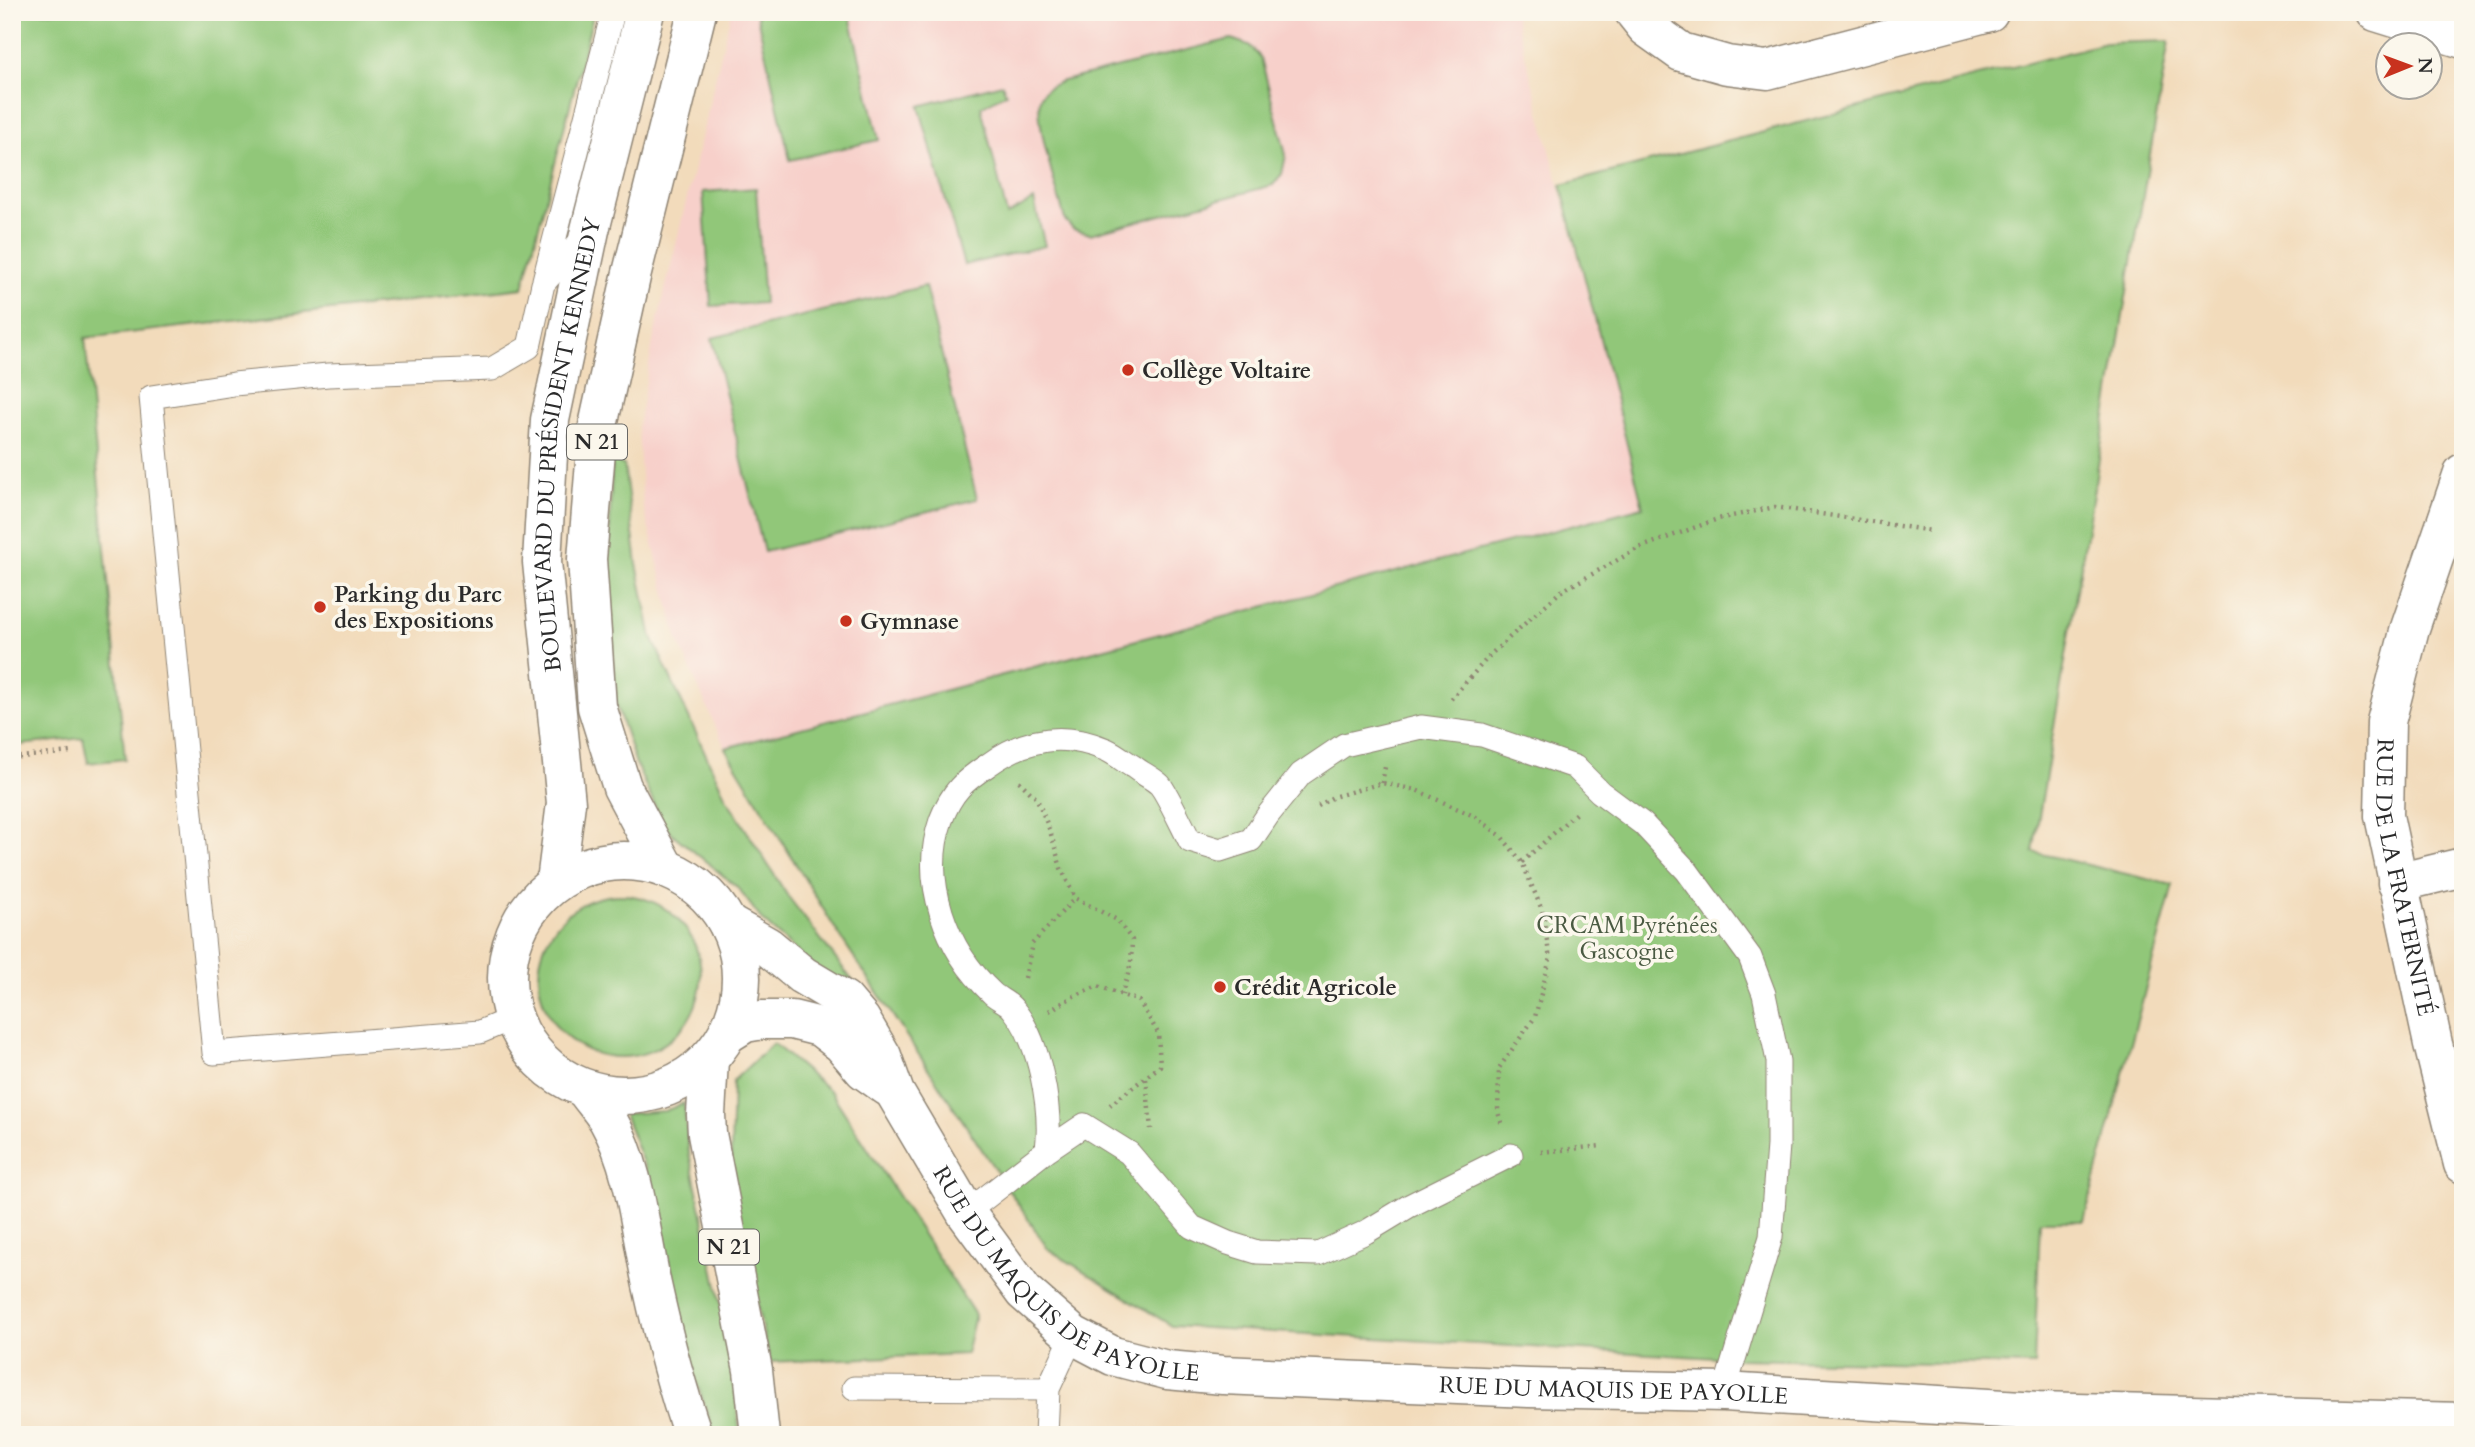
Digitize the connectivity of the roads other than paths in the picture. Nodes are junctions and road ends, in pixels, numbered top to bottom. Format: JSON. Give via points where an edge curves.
{"nodes":[{"id":1,"x":613,"y":12,"type":"edge"},
{"id":2,"x":645,"y":12,"type":"edge"},
{"id":3,"x":697,"y":12,"type":"edge"},
{"id":4,"x":1634,"y":12,"type":"edge"},
{"id":5,"x":1989,"y":12,"type":"edge"},
{"id":6,"x":2376,"y":12,"type":"edge"},
{"id":7,"x":2463,"y":39,"type":"edge"},
{"id":8,"x":590,"y":230,"type":"junction"},
{"id":9,"x":543,"y":284,"type":"junction"},
{"id":10,"x":2463,"y":473,"type":"edge"},
{"id":11,"x":2463,"y":867,"type":"edge"},
{"id":12,"x":665,"y":868,"type":"junction"},
{"id":13,"x":556,"y":882,"type":"junction"},
{"id":14,"x":2396,"y":883,"type":"junction"},
{"id":15,"x":728,"y":924,"type":"junction"},
{"id":16,"x":513,"y":1018,"type":"junction"},
{"id":17,"x":719,"y":1046,"type":"junction"},
{"id":18,"x":585,"y":1089,"type":"junction"},
{"id":19,"x":895,"y":1093,"type":"junction"},
{"id":20,"x":1048,"y":1150,"type":"junction"},
{"id":21,"x":1511,"y":1155,"type":"road end"},
{"id":22,"x":2463,"y":1164,"type":"edge"},
{"id":23,"x":966,"y":1213,"type":"junction"},
{"id":24,"x":1073,"y":1335,"type":"junction"},
{"id":25,"x":854,"y":1388,"type":"dead end"},
{"id":26,"x":1048,"y":1389,"type":"junction"},
{"id":27,"x":1724,"y":1392,"type":"junction"},
{"id":28,"x":2463,"y":1422,"type":"edge"},
{"id":29,"x":693,"y":1435,"type":"edge"},
{"id":30,"x":760,"y":1435,"type":"edge"},
{"id":31,"x":1046,"y":1435,"type":"edge"}],
"edges":[{"from":1,"to":9,"type":"lane"},
{"from":2,"to":8,"type":"street","name":"BOULEVARD DU PRÉSIDENT KENNEDY","number":"N 21"},
{"from":3,"to":12,"type":"street","name":"BOULEVARD DU PRÉSIDENT KENNEDY","number":"N 21","via":[[598,426],[587,559],[597,707],[622,787]]},
{"from":4,"to":5,"type":"street","via":[[1646,27],[1681,52],[1768,70]]},
{"from":6,"to":7,"type":"street"},
{"from":8,"to":9,"type":"lane"},
{"from":8,"to":13,"type":"street","name":"BOULEVARD DU PRÉSIDENT KENNEDY","number":"N 21","via":[[550,419],[542,562],[566,803]]},
{"from":9,"to":16,"type":"lane","via":[[530,347],[492,369],[328,375],[151,397],[214,1053],[480,1032]]},
{"from":10,"to":14,"type":"street","name":"RUE DE LA FRATERNITÉ","via":[[2410,628],[2386,722],[2384,816]]},
{"from":11,"to":14,"type":"street"},
{"from":12,"to":13,"type":"street","via":[[628,860],[590,865]]},
{"from":12,"to":15,"type":"street","via":[[698,887]]},
{"from":13,"to":16,"type":"street","via":[[529,908],[512,943],[506,980]]},
{"from":14,"to":22,"type":"street","name":"RUE DE LA FRATERNITÉ"},
{"from":15,"to":17,"type":"street","via":[[738,953],[741,987]]},
{"from":15,"to":19,"type":"street","name":"RUE DU MAQUIS DE PAYOLLE","via":[[844,1000],[862,1020],[882,1056]]},
{"from":16,"to":18,"type":"street","via":[[532,1051],[560,1077]]},
{"from":17,"to":18,"type":"street","via":[[688,1076],[664,1089],[629,1096]]},
{"from":17,"to":19,"type":"street","name":"RUE DU MAQUIS DE PAYOLLE","via":[[745,1023],[792,1020],[820,1027]]},
{"from":17,"to":30,"type":"street","number":"N 21","via":[[706,1115],[707,1134],[753,1370]]},
{"from":18,"to":29,"type":"street","via":[[608,1120],[625,1162],[652,1285]]},
{"from":19,"to":23,"type":"street","name":"RUE DU MAQUIS DE PAYOLLE"},
{"from":20,"to":21,"type":"lane","via":[[1084,1125],[1129,1153],[1192,1227],[1257,1252],[1318,1254]]},
{"from":20,"to":23,"type":"lane"},
{"from":20,"to":27,"type":"lane","via":[[1047,1103],[1029,1036],[1013,1008],[992,993],[964,960],[939,910],[933,867],[941,820],[960,784],[1011,749],[1040,740],[1070,740],[1108,750],[1160,785],[1190,841],[1220,850],[1251,840],[1301,774],[1344,746],[1421,727],[1482,735],[1575,767],[1643,824],[1687,871],[1750,957],[1764,994],[1778,1061],[1771,1237]]},
{"from":23,"to":24,"type":"street","name":"RUE DU MAQUIS DE PAYOLLE","via":[[1024,1292]]},
{"from":24,"to":26,"type":"lane"},
{"from":24,"to":27,"type":"street","name":"RUE DU MAQUIS DE PAYOLLE","via":[[1113,1356],[1167,1370],[1223,1375]]},
{"from":25,"to":26,"type":"lane"},
{"from":26,"to":31,"type":"lane"},
{"from":27,"to":28,"type":"street","name":"RUE DU MAQUIS DE PAYOLLE","via":[[2038,1411]]}]}
